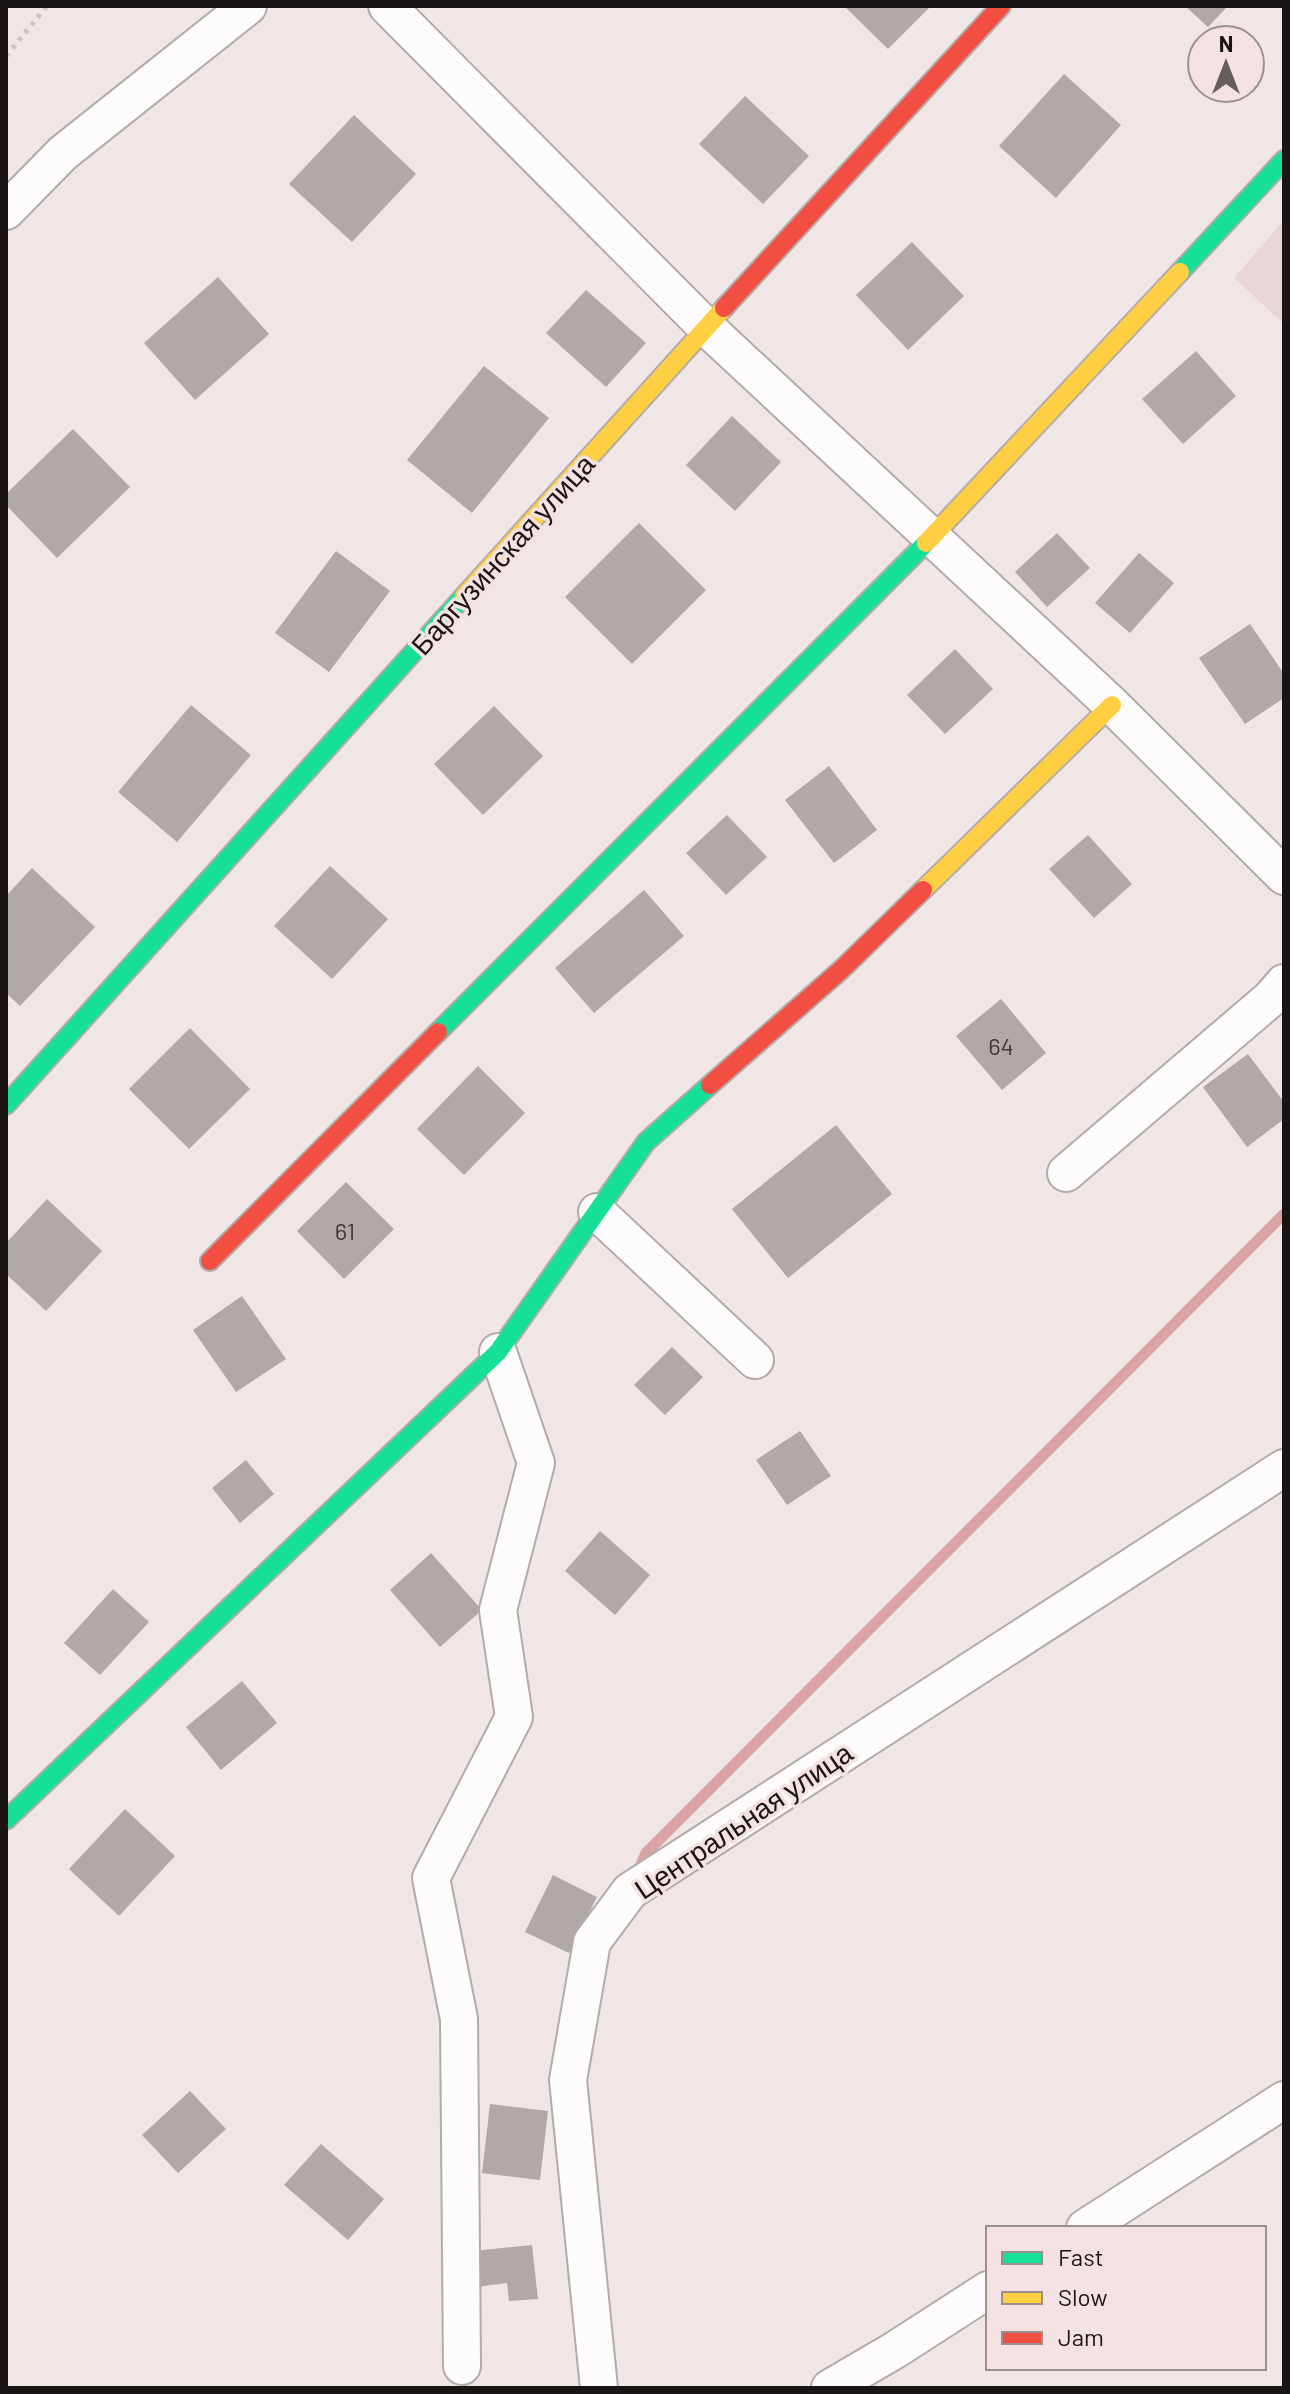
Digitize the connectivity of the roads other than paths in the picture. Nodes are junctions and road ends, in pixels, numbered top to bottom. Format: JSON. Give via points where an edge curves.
{"nodes":[{"id":1,"x":248,"y":6,"type":"edge"},
{"id":2,"x":387,"y":6,"type":"edge"},
{"id":3,"x":1001,"y":6,"type":"edge"},
{"id":4,"x":1284,"y":160,"type":"edge"},
{"id":5,"x":6,"y":211,"type":"edge"},
{"id":6,"x":706,"y":327,"type":"junction"},
{"id":7,"x":932,"y":537,"type":"junction"},
{"id":8,"x":1112,"y":705,"type":"junction"},
{"id":9,"x":1284,"y":876,"type":"edge"},
{"id":10,"x":1279,"y":1000,"type":"edge"},
{"id":11,"x":6,"y":1105,"type":"edge"},
{"id":12,"x":1066,"y":1173,"type":"dead end"},
{"id":13,"x":597,"y":1212,"type":"junction"},
{"id":14,"x":210,"y":1261,"type":"dead end"},
{"id":15,"x":498,"y":1352,"type":"junction"},
{"id":16,"x":755,"y":1360,"type":"dead end"},
{"id":17,"x":1284,"y":1468,"type":"edge"},
{"id":18,"x":6,"y":1820,"type":"edge"},
{"id":19,"x":1284,"y":2100,"type":"edge"},
{"id":20,"x":1088,"y":2226,"type":"edge"},
{"id":21,"x":986,"y":2291,"type":"edge"},
{"id":22,"x":462,"y":2366,"type":"dead end"},
{"id":23,"x":599,"y":2388,"type":"edge"},
{"id":24,"x":830,"y":2388,"type":"edge"}],
"edges":[{"from":1,"to":5,"type":"street","via":[[63,153]]},
{"from":2,"to":6,"type":"street"},
{"from":3,"to":6,"type":"street","name":"Баргузинская улица"},
{"from":4,"to":7,"type":"street"},
{"from":6,"to":7,"type":"street"},
{"from":6,"to":11,"type":"street","name":"Баргузинская улица"},
{"from":7,"to":8,"type":"street"},
{"from":7,"to":14,"type":"street"},
{"from":8,"to":9,"type":"street"},
{"from":8,"to":13,"type":"street","via":[[842,969],[646,1142]]},
{"from":10,"to":12,"type":"street"},
{"from":13,"to":15,"type":"street"},
{"from":13,"to":16,"type":"street"},
{"from":15,"to":18,"type":"street"},
{"from":15,"to":22,"type":"street","via":[[536,1463],[498,1610],[514,1717],[431,1878],[459,2019]]},
{"from":17,"to":23,"type":"street","name":"Центральная улица","via":[[630,1891],[592,1942],[568,2080]]},
{"from":19,"to":20,"type":"street"},
{"from":21,"to":24,"type":"street"}]}
